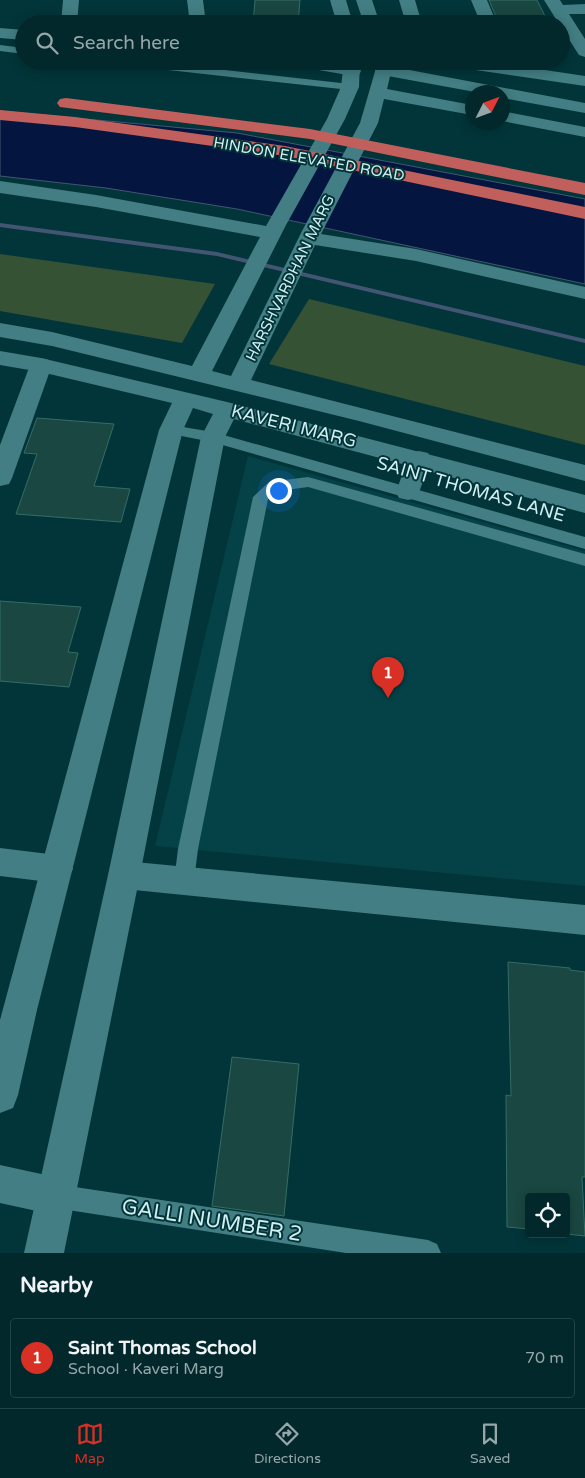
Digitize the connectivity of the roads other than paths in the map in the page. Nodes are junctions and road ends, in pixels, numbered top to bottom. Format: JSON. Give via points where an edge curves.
{"nodes":[{"id":1,"x":70,"y":0,"type":"edge"},
{"id":2,"x":195,"y":0,"type":"edge"},
{"id":3,"x":338,"y":0,"type":"edge"},
{"id":4,"x":364,"y":0,"type":"edge"},
{"id":5,"x":407,"y":0,"type":"edge"},
{"id":6,"x":479,"y":0,"type":"edge"},
{"id":7,"x":556,"y":5,"type":"edge"},
{"id":8,"x":585,"y":9,"type":"edge"},
{"id":9,"x":69,"y":15,"type":"edge"},
{"id":10,"x":197,"y":15,"type":"edge"},
{"id":11,"x":342,"y":15,"type":"edge"},
{"id":12,"x":369,"y":15,"type":"edge"},
{"id":13,"x":411,"y":15,"type":"edge"},
{"id":14,"x":486,"y":15,"type":"edge"},
{"id":15,"x":570,"y":28,"type":"edge"},
{"id":16,"x":0,"y":33,"type":"edge"},
{"id":17,"x":15,"y":34,"type":"edge"},
{"id":18,"x":0,"y":48,"type":"edge"},
{"id":19,"x":15,"y":50,"type":"edge"},
{"id":20,"x":585,"y":52,"type":"edge"},
{"id":21,"x":292,"y":70,"type":"edge"},
{"id":22,"x":338,"y":70,"type":"edge"},
{"id":23,"x":382,"y":70,"type":"edge"},
{"id":24,"x":402,"y":70,"type":"edge"},
{"id":25,"x":529,"y":70,"type":"edge"},
{"id":26,"x":352,"y":73,"type":"edge"},
{"id":27,"x":585,"y":81,"type":"edge"},
{"id":28,"x":376,"y":92,"type":"junction"},
{"id":29,"x":46,"y":101,"type":"dead end"},
{"id":30,"x":585,"y":108,"type":"edge"},
{"id":31,"x":465,"y":109,"type":"edge"},
{"id":32,"x":0,"y":115,"type":"edge"},
{"id":33,"x":510,"y":118,"type":"edge"},
{"id":34,"x":585,"y":132,"type":"edge"},
{"id":35,"x":0,"y":187,"type":"edge"},
{"id":36,"x":585,"y":189,"type":"edge"},
{"id":37,"x":585,"y":213,"type":"edge"},
{"id":38,"x":271,"y":235,"type":"junction"},
{"id":39,"x":308,"y":241,"type":"junction"},
{"id":40,"x":585,"y":293,"type":"edge"},
{"id":41,"x":0,"y":330,"type":"edge"},
{"id":42,"x":0,"y":358,"type":"edge"},
{"id":43,"x":41,"y":364,"type":"junction"},
{"id":44,"x":238,"y":384,"type":"junction"},
{"id":45,"x":193,"y":387,"type":"junction"},
{"id":46,"x":226,"y":409,"type":"junction"},
{"id":47,"x":172,"y":430,"type":"junction"},
{"id":48,"x":213,"y":437,"type":"junction"},
{"id":49,"x":282,"y":456,"type":"junction"},
{"id":50,"x":419,"y":459,"type":"junction"},
{"id":51,"x":585,"y":474,"type":"edge"},
{"id":52,"x":0,"y":478,"type":"edge"},
{"id":53,"x":275,"y":486,"type":"junction"},
{"id":54,"x":413,"y":500,"type":"junction"},
{"id":55,"x":585,"y":504,"type":"edge"},
{"id":56,"x":585,"y":543,"type":"edge"},
{"id":57,"x":585,"y":560,"type":"edge"},
{"id":58,"x":0,"y":862,"type":"edge"},
{"id":59,"x":57,"y":868,"type":"junction"},
{"id":60,"x":124,"y":875,"type":"junction"},
{"id":61,"x":184,"y":880,"type":"junction"},
{"id":62,"x":585,"y":920,"type":"edge"},
{"id":63,"x":0,"y":1095,"type":"edge"},
{"id":64,"x":0,"y":1184,"type":"edge"},
{"id":65,"x":55,"y":1196,"type":"junction"},
{"id":66,"x":44,"y":1253,"type":"edge"},
{"id":67,"x":428,"y":1253,"type":"edge"}],
"edges":[{"from":1,"to":9,"type":"street"},
{"from":2,"to":10,"type":"street"},
{"from":3,"to":11,"type":"street"},
{"from":4,"to":12,"type":"street"},
{"from":5,"to":13,"type":"street"},
{"from":6,"to":14,"type":"street"},
{"from":7,"to":8,"type":"street"},
{"from":15,"to":20,"type":"street"},
{"from":16,"to":17,"type":"street"},
{"from":18,"to":19,"type":"lane"},
{"from":21,"to":26,"type":"lane"},
{"from":22,"to":26,"type":"street"},
{"from":23,"to":28,"type":"street","name":"HARSHVARDHAN MARG"},
{"from":24,"to":30,"type":"street"},
{"from":25,"to":27,"type":"street"},
{"from":26,"to":38,"type":"street","name":"HARSHVARDHAN MARG","via":[[336,119]]},
{"from":28,"to":31,"type":"street"},
{"from":28,"to":39,"type":"street","name":"HARSHVARDHAN MARG","via":[[369,123]]},
{"from":29,"to":36,"type":"highway","name":"HINDON ELEVATED ROAD","via":[[310,134]]},
{"from":32,"to":37,"type":"highway","name":"HINDON ELEVATED ROAD","via":[[285,151]]},
{"from":33,"to":34,"type":"street"},
{"from":35,"to":38,"type":"street","via":[[96,201]]},
{"from":38,"to":45,"type":"street","name":"HARSHVARDHAN MARG"},
{"from":39,"to":40,"type":"street","via":[[416,255]]},
{"from":39,"to":44,"type":"street","name":"HARSHVARDHAN MARG"},
{"from":41,"to":45,"type":"street","name":"KAVERI MARG","via":[[52,339]]},
{"from":42,"to":43,"type":"street","name":"KAVERI MARG"},
{"from":43,"to":45,"type":"street","name":"KAVERI MARG"},
{"from":43,"to":52,"type":"street"},
{"from":44,"to":45,"type":"street","name":"KAVERI MARG"},
{"from":44,"to":51,"type":"street","name":"KAVERI MARG"},
{"from":45,"to":46,"type":"street","name":"KAVERI MARG"},
{"from":45,"to":47,"type":"street","name":"HARSHVARDHAN MARG"},
{"from":46,"to":48,"type":"street"},
{"from":46,"to":50,"type":"street","name":"KAVERI MARG"},
{"from":47,"to":48,"type":"lane","name":"SAINT THOMAS LANE"},
{"from":47,"to":59,"type":"street","name":"HARSHVARDHAN MARG"},
{"from":48,"to":49,"type":"lane","name":"SAINT THOMAS LANE"},
{"from":48,"to":60,"type":"street"},
{"from":49,"to":53,"type":"lane"},
{"from":49,"to":54,"type":"lane","name":"SAINT THOMAS LANE"},
{"from":50,"to":54,"type":"street"},
{"from":50,"to":55,"type":"street","name":"KAVERI MARG"},
{"from":53,"to":54,"type":"lane","via":[[308,482]]},
{"from":53,"to":61,"type":"lane","via":[[261,497],[255,521]]},
{"from":54,"to":56,"type":"lane","name":"SAINT THOMAS LANE"},
{"from":54,"to":57,"type":"lane"},
{"from":58,"to":59,"type":"street"},
{"from":59,"to":63,"type":"street","name":"HARSHVARDHAN MARG"},
{"from":60,"to":61,"type":"street"},
{"from":60,"to":65,"type":"street"},
{"from":61,"to":62,"type":"street"},
{"from":64,"to":65,"type":"street"},
{"from":65,"to":66,"type":"street"},
{"from":65,"to":67,"type":"lane","name":"GALLI NUMBER 2"}]}
